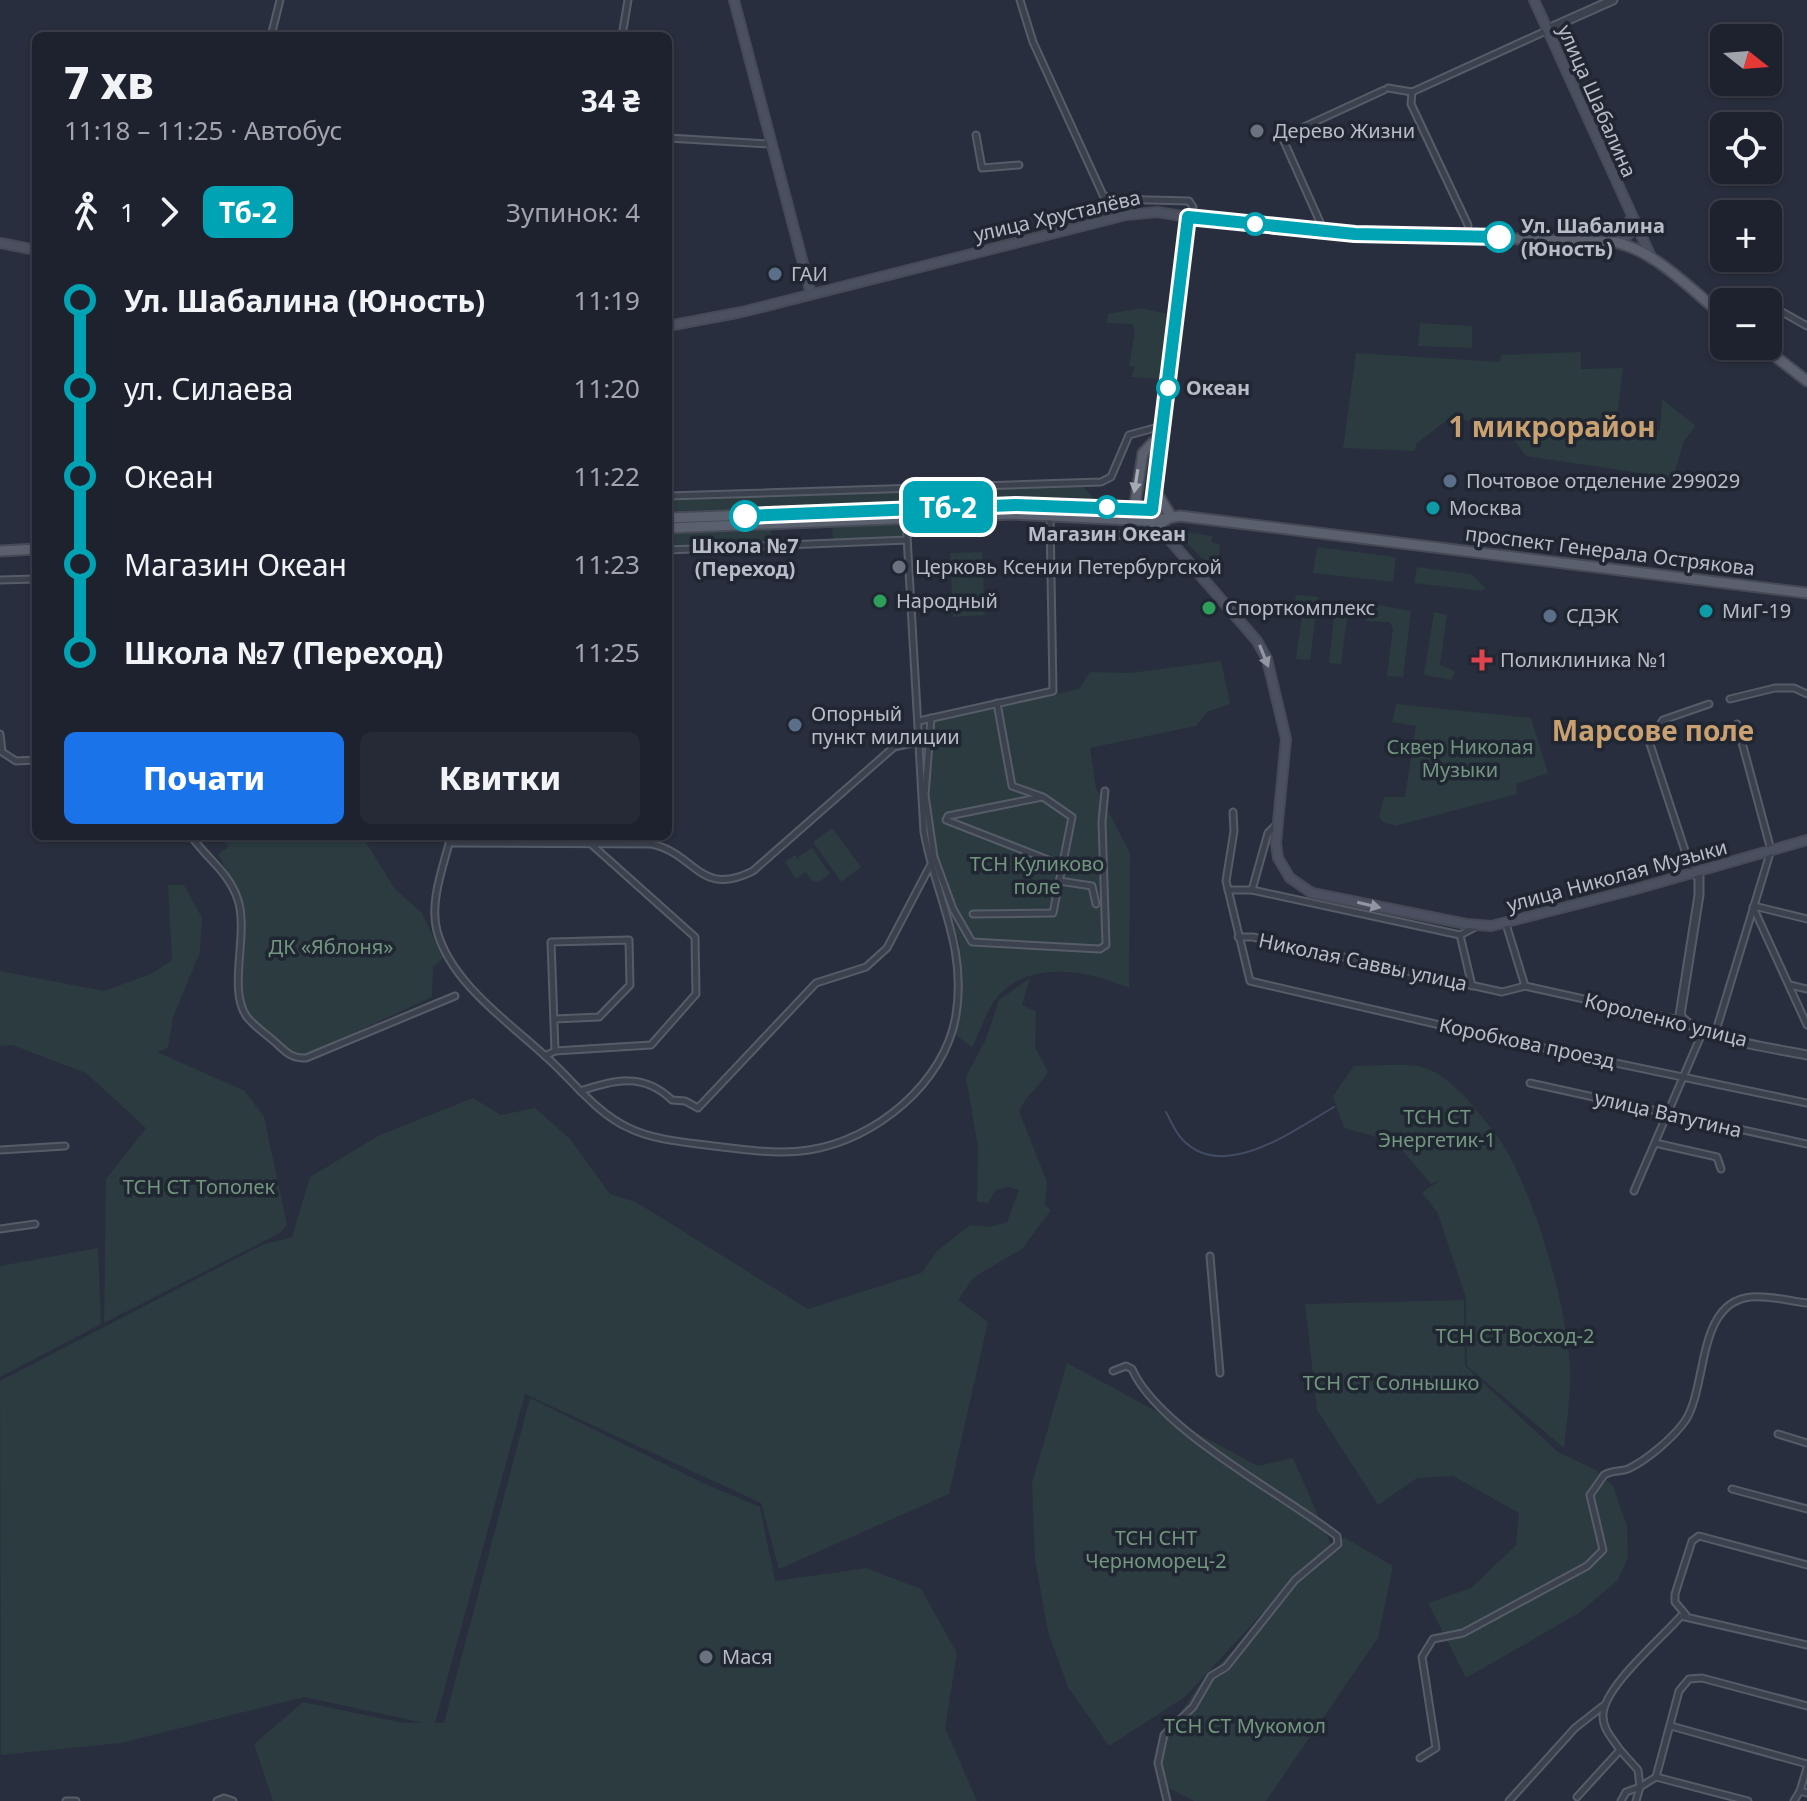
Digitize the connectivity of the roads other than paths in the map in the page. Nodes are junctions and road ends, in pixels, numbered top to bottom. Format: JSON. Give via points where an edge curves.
{"nodes":[{"id":1,"x":280,"y":0,"type":"edge"},
{"id":2,"x":628,"y":0,"type":"edge"},
{"id":3,"x":734,"y":0,"type":"edge"},
{"id":4,"x":1020,"y":0,"type":"edge"},
{"id":5,"x":1534,"y":0,"type":"edge"},
{"id":6,"x":1613,"y":0,"type":"edge"},
{"id":7,"x":1548,"y":29,"type":"junction"},
{"id":8,"x":272,"y":32,"type":"edge"},
{"id":9,"x":623,"y":32,"type":"edge"},
{"id":10,"x":1412,"y":92,"type":"junction"},
{"id":11,"x":976,"y":135,"type":"dead end"},
{"id":12,"x":672,"y":138,"type":"edge"},
{"id":13,"x":770,"y":144,"type":"junction"},
{"id":14,"x":1019,"y":165,"type":"dead end"},
{"id":15,"x":1630,"y":216,"type":"junction"},
{"id":16,"x":1188,"y":217,"type":"junction"},
{"id":17,"x":1468,"y":225,"type":"dead end"},
{"id":18,"x":1636,"y":229,"type":"junction"},
{"id":19,"x":1325,"y":232,"type":"junction"},
{"id":20,"x":1614,"y":242,"type":"junction"},
{"id":21,"x":0,"y":243,"type":"edge"},
{"id":22,"x":1634,"y":247,"type":"junction"},
{"id":23,"x":32,"y":249,"type":"edge"},
{"id":24,"x":1652,"y":260,"type":"junction"},
{"id":25,"x":811,"y":294,"type":"junction"},
{"id":26,"x":1710,"y":305,"type":"edge"},
{"id":27,"x":1782,"y":312,"type":"edge"},
{"id":28,"x":672,"y":325,"type":"edge"},
{"id":29,"x":1807,"y":326,"type":"edge"},
{"id":30,"x":1780,"y":360,"type":"edge"},
{"id":31,"x":1807,"y":381,"type":"edge"},
{"id":32,"x":1162,"y":429,"type":"junction"},
{"id":33,"x":1143,"y":453,"type":"junction"},
{"id":34,"x":1158,"y":456,"type":"junction"},
{"id":35,"x":1155,"y":485,"type":"junction"},
{"id":36,"x":672,"y":496,"type":"edge"},
{"id":37,"x":1134,"y":510,"type":"junction"},
{"id":38,"x":1050,"y":516,"type":"junction"},
{"id":39,"x":1171,"y":516,"type":"junction"},
{"id":40,"x":672,"y":518,"type":"edge"},
{"id":41,"x":906,"y":518,"type":"junction"},
{"id":42,"x":1154,"y":522,"type":"junction"},
{"id":43,"x":672,"y":528,"type":"edge"},
{"id":44,"x":1051,"y":533,"type":"junction"},
{"id":45,"x":907,"y":540,"type":"junction"},
{"id":46,"x":1176,"y":545,"type":"junction"},
{"id":47,"x":32,"y":549,"type":"edge"},
{"id":48,"x":672,"y":550,"type":"edge"},
{"id":49,"x":0,"y":551,"type":"edge"},
{"id":50,"x":32,"y":579,"type":"edge"},
{"id":51,"x":0,"y":580,"type":"edge"},
{"id":52,"x":1807,"y":593,"type":"edge"},
{"id":53,"x":1807,"y":694,"type":"edge"},
{"id":54,"x":1730,"y":699,"type":"dead end"},
{"id":55,"x":997,"y":703,"type":"junction"},
{"id":56,"x":1709,"y":704,"type":"dead end"},
{"id":57,"x":931,"y":718,"type":"junction"},
{"id":58,"x":919,"y":721,"type":"junction"},
{"id":59,"x":1737,"y":724,"type":"dead end"},
{"id":60,"x":0,"y":734,"type":"edge"},
{"id":61,"x":918,"y":742,"type":"junction"},
{"id":62,"x":32,"y":760,"type":"edge"},
{"id":63,"x":1105,"y":791,"type":"dead end"},
{"id":64,"x":1043,"y":797,"type":"junction"},
{"id":65,"x":1233,"y":812,"type":"dead end"},
{"id":66,"x":1278,"y":823,"type":"junction"},
{"id":67,"x":194,"y":840,"type":"edge"},
{"id":68,"x":450,"y":840,"type":"edge"},
{"id":69,"x":1807,"y":840,"type":"edge"},
{"id":70,"x":590,"y":844,"type":"junction"},
{"id":71,"x":1771,"y":850,"type":"junction"},
{"id":72,"x":930,"y":865,"type":"junction"},
{"id":73,"x":1061,"y":865,"type":"junction"},
{"id":74,"x":1692,"y":872,"type":"junction"},
{"id":75,"x":1059,"y":881,"type":"junction"},
{"id":76,"x":1228,"y":890,"type":"junction"},
{"id":77,"x":1252,"y":890,"type":"junction"},
{"id":78,"x":1096,"y":904,"type":"dead end"},
{"id":79,"x":1753,"y":906,"type":"junction"},
{"id":80,"x":973,"y":914,"type":"dead end"},
{"id":81,"x":1807,"y":919,"type":"edge"},
{"id":82,"x":1506,"y":924,"type":"junction"},
{"id":83,"x":1479,"y":925,"type":"junction"},
{"id":84,"x":1460,"y":935,"type":"junction"},
{"id":85,"x":1238,"y":937,"type":"junction"},
{"id":86,"x":1789,"y":985,"type":"junction"},
{"id":87,"x":1472,"y":986,"type":"junction"},
{"id":88,"x":1525,"y":986,"type":"junction"},
{"id":89,"x":1488,"y":989,"type":"joint"},
{"id":90,"x":1807,"y":989,"type":"edge"},
{"id":91,"x":455,"y":996,"type":"dead end"},
{"id":92,"x":554,"y":1019,"type":"junction"},
{"id":93,"x":1683,"y":1021,"type":"junction"},
{"id":94,"x":1807,"y":1025,"type":"edge"},
{"id":95,"x":1703,"y":1031,"type":"junction"},
{"id":96,"x":1715,"y":1034,"type":"junction"},
{"id":97,"x":555,"y":1051,"type":"junction"},
{"id":98,"x":1807,"y":1055,"type":"edge"},
{"id":99,"x":545,"y":1056,"type":"junction"},
{"id":100,"x":1682,"y":1076,"type":"junction"},
{"id":101,"x":1530,"y":1083,"type":"dead end"},
{"id":102,"x":579,"y":1091,"type":"junction"},
{"id":103,"x":1807,"y":1103,"type":"edge"},
{"id":104,"x":1667,"y":1112,"type":"junction"},
{"id":105,"x":1655,"y":1143,"type":"junction"},
{"id":106,"x":1807,"y":1144,"type":"edge"},
{"id":107,"x":65,"y":1146,"type":"dead end"},
{"id":108,"x":0,"y":1150,"type":"edge"},
{"id":109,"x":1721,"y":1169,"type":"dead end"},
{"id":110,"x":1634,"y":1191,"type":"dead end"},
{"id":111,"x":35,"y":1224,"type":"dead end"},
{"id":112,"x":0,"y":1229,"type":"edge"},
{"id":113,"x":1210,"y":1256,"type":"dead end"},
{"id":114,"x":1807,"y":1303,"type":"edge"},
{"id":115,"x":1113,"y":1371,"type":"dead end"},
{"id":116,"x":1220,"y":1373,"type":"dead end"},
{"id":117,"x":1778,"y":1434,"type":"dead end"},
{"id":118,"x":1807,"y":1443,"type":"edge"},
{"id":119,"x":1732,"y":1489,"type":"dead end"},
{"id":120,"x":1807,"y":1509,"type":"edge"},
{"id":121,"x":1807,"y":1565,"type":"edge"},
{"id":122,"x":1686,"y":1615,"type":"junction"},
{"id":123,"x":1807,"y":1645,"type":"edge"},
{"id":124,"x":1604,"y":1706,"type":"junction"},
{"id":125,"x":1807,"y":1706,"type":"edge"},
{"id":126,"x":1671,"y":1726,"type":"junction"},
{"id":127,"x":1620,"y":1750,"type":"junction"},
{"id":128,"x":1420,"y":1758,"type":"dead end"},
{"id":129,"x":1807,"y":1766,"type":"edge"},
{"id":130,"x":1656,"y":1777,"type":"junction"},
{"id":131,"x":1640,"y":1787,"type":"junction"},
{"id":132,"x":1804,"y":1792,"type":"edge"},
{"id":133,"x":1577,"y":1797,"type":"dead end"},
{"id":134,"x":66,"y":1801,"type":"edge"},
{"id":135,"x":76,"y":1801,"type":"edge"},
{"id":136,"x":217,"y":1801,"type":"edge"},
{"id":137,"x":233,"y":1801,"type":"edge"},
{"id":138,"x":1167,"y":1801,"type":"edge"},
{"id":139,"x":1509,"y":1801,"type":"edge"},
{"id":140,"x":1621,"y":1801,"type":"edge"},
{"id":141,"x":1636,"y":1801,"type":"edge"},
{"id":142,"x":1748,"y":1801,"type":"edge"},
{"id":143,"x":1794,"y":1801,"type":"edge"}],
"edges":[{"from":1,"to":8,"type":"street"},
{"from":2,"to":9,"type":"street"},
{"from":3,"to":13,"type":"main road"},
{"from":4,"to":16,"type":"street","via":[[1033,42],[1103,195],[1189,201],[1193,207]]},
{"from":5,"to":7,"type":"main road","name":"улица Шабалина"},
{"from":6,"to":7,"type":"street"},
{"from":7,"to":10,"type":"street"},
{"from":7,"to":15,"type":"main road","name":"улица Шабалина"},
{"from":10,"to":17,"type":"street","via":[[1411,104]]},
{"from":10,"to":19,"type":"street","via":[[1386,89],[1282,137]]},
{"from":11,"to":14,"type":"street","via":[[982,168]]},
{"from":12,"to":13,"type":"street"},
{"from":13,"to":25,"type":"main road"},
{"from":15,"to":18,"type":"main road","name":"улица Шабалина"},
{"from":15,"to":20,"type":"main road","via":[[1629,234]]},
{"from":16,"to":19,"type":"main road","name":"улица Хрусталёва"},
{"from":16,"to":25,"type":"main road","name":"улица Хрусталёва","via":[[1126,215]]},
{"from":16,"to":32,"type":"main road"},
{"from":18,"to":22,"type":"main road"},
{"from":18,"to":24,"type":"main road","name":"улица Шабалина"},
{"from":19,"to":20,"type":"main road","name":"улица Хрусталёва"},
{"from":20,"to":22,"type":"main road","name":"улица Хрусталёва"},
{"from":21,"to":23,"type":"main road"},
{"from":22,"to":24,"type":"main road","name":"улица Хрусталёва"},
{"from":24,"to":26,"type":"main road","name":"улица Хрусталёва"},
{"from":25,"to":28,"type":"main road","name":"улица Хрусталёва"},
{"from":27,"to":29,"type":"street"},
{"from":30,"to":31,"type":"main road"},
{"from":32,"to":33,"type":"main road"},
{"from":32,"to":34,"type":"main road"},
{"from":32,"to":36,"type":"street","via":[[1129,435],[1106,481]]},
{"from":33,"to":34,"type":"main road"},
{"from":33,"to":37,"type":"main road","one_way":true},
{"from":34,"to":35,"type":"main road"},
{"from":35,"to":39,"type":"main road"},
{"from":35,"to":42,"type":"main road"},
{"from":37,"to":40,"type":"main road","name":"проспект Генерала Острякова","via":[[1016,505]]},
{"from":37,"to":42,"type":"main road","name":"проспект Генерала Острякова"},
{"from":38,"to":41,"type":"main road","name":"проспект Генерала Острякова"},
{"from":38,"to":42,"type":"main road","name":"проспект Генерала Острякова"},
{"from":38,"to":44,"type":"street"},
{"from":39,"to":42,"type":"main road","name":"проспект Генерала Острякова"},
{"from":39,"to":42,"type":"main road"},
{"from":39,"to":46,"type":"main road","via":[[1168,533]]},
{"from":39,"to":52,"type":"main road","name":"проспект Генерала Острякова"},
{"from":41,"to":43,"type":"main road","name":"проспект Генерала Острякова"},
{"from":41,"to":45,"type":"street"},
{"from":42,"to":44,"type":"street","via":[[1146,536]]},
{"from":42,"to":46,"type":"main road"},
{"from":44,"to":55,"type":"street","via":[[1053,691]]},
{"from":45,"to":48,"type":"street"},
{"from":45,"to":58,"type":"street"},
{"from":46,"to":66,"type":"main road","one_way":true,"via":[[1267,659],[1287,748]]},
{"from":47,"to":49,"type":"main road"},
{"from":50,"to":51,"type":"street"},
{"from":53,"to":54,"type":"street","via":[[1775,688]]},
{"from":55,"to":57,"type":"street"},
{"from":55,"to":64,"type":"street","via":[[1010,782]]},
{"from":56,"to":74,"type":"street","via":[[1663,720],[1649,741]]},
{"from":57,"to":58,"type":"street"},
{"from":57,"to":63,"type":"street","via":[[925,795],[932,847],[953,909],[972,942],[1100,949],[1106,945]]},
{"from":58,"to":61,"type":"street"},
{"from":59,"to":71,"type":"street"},
{"from":60,"to":62,"type":"street","via":[[2,752],[16,761]]},
{"from":61,"to":70,"type":"street","via":[[894,747],[742,876],[709,878],[658,845]]},
{"from":61,"to":72,"type":"street"},
{"from":64,"to":73,"type":"street","via":[[1072,817]]},
{"from":64,"to":73,"type":"street","via":[[946,819]]},
{"from":65,"to":76,"type":"street","via":[[1225,873]]},
{"from":66,"to":77,"type":"street","via":[[1268,833]]},
{"from":66,"to":83,"type":"main road","name":"улица Николая Музыки","one_way":true,"via":[[1278,858],[1295,883],[1312,893]]},
{"from":67,"to":91,"type":"street","via":[[228,875],[239,903],[239,984],[246,1016],[292,1057],[306,1058]]},
{"from":68,"to":70,"type":"street"},
{"from":68,"to":99,"type":"street","via":[[435,904],[437,930],[447,954],[496,1015]]},
{"from":69,"to":71,"type":"main road","name":"улица Николая Музыки"},
{"from":70,"to":97,"type":"street","via":[[695,937],[696,994],[651,1045]]},
{"from":71,"to":74,"type":"main road","name":"улица Николая Музыки"},
{"from":71,"to":79,"type":"street"},
{"from":72,"to":102,"type":"street","via":[[887,948],[866,967],[816,983],[698,1108],[672,1100],[642,1081],[610,1081]]},
{"from":72,"to":102,"type":"street","via":[[957,946],[956,1012],[933,1069],[900,1108],[852,1137],[808,1150],[740,1150],[629,1129]]},
{"from":73,"to":75,"type":"street"},
{"from":74,"to":82,"type":"main road","name":"улица Николая Музыки"},
{"from":74,"to":93,"type":"street","via":[[1699,877],[1699,895]]},
{"from":75,"to":78,"type":"street","via":[[1092,886]]},
{"from":75,"to":80,"type":"street","via":[[1052,914]]},
{"from":76,"to":77,"type":"street"},
{"from":76,"to":85,"type":"street"},
{"from":77,"to":84,"type":"street"},
{"from":79,"to":81,"type":"street"},
{"from":79,"to":86,"type":"street"},
{"from":79,"to":96,"type":"street"},
{"from":82,"to":83,"type":"main road","name":"улица Николая Музыки"},
{"from":82,"to":88,"type":"street"},
{"from":83,"to":84,"type":"street"},
{"from":84,"to":87,"type":"street"},
{"from":85,"to":87,"type":"street","name":"Николая Саввы улица"},
{"from":85,"to":100,"type":"street","name":"Коробкова проезд","via":[[1248,979]]},
{"from":86,"to":90,"type":"street"},
{"from":86,"to":94,"type":"street"},
{"from":87,"to":89,"type":"street","name":"Николая Саввы улица"},
{"from":88,"to":89,"type":"street","name":"Короленко улица","via":[[1502,992]]},
{"from":88,"to":93,"type":"street","name":"Короленко улица"},
{"from":92,"to":92,"type":"street","via":[[551,942],[629,940],[630,985],[599,1017]]},
{"from":92,"to":97,"type":"street"},
{"from":93,"to":95,"type":"street","name":"Короленко улица"},
{"from":95,"to":96,"type":"street","name":"Короленко улица"},
{"from":95,"to":100,"type":"street"},
{"from":96,"to":98,"type":"street","name":"Короленко улица"},
{"from":97,"to":99,"type":"street"},
{"from":99,"to":102,"type":"street"},
{"from":100,"to":103,"type":"street","name":"Коробкова проезд"},
{"from":100,"to":104,"type":"street"},
{"from":101,"to":104,"type":"street","name":"улица Ватутина"},
{"from":104,"to":105,"type":"street"},
{"from":104,"to":106,"type":"street","name":"улица Ватутина"},
{"from":105,"to":109,"type":"street","via":[[1717,1157]]},
{"from":105,"to":110,"type":"street"},
{"from":107,"to":108,"type":"street"},
{"from":111,"to":112,"type":"street"},
{"from":113,"to":116,"type":"street"},
{"from":114,"to":128,"type":"street","via":[[1750,1297],[1723,1312],[1714,1325],[1685,1422],[1629,1468],[1604,1475],[1590,1495],[1603,1550],[1587,1566],[1463,1633],[1433,1639],[1422,1657],[1436,1748]]},
{"from":115,"to":138,"type":"street","via":[[1132,1369],[1138,1384],[1176,1421],[1241,1473],[1337,1536],[1338,1544],[1295,1580],[1226,1667],[1211,1676],[1193,1707],[1164,1735],[1158,1763]]},
{"from":117,"to":118,"type":"street"},
{"from":119,"to":120,"type":"street"},
{"from":121,"to":122,"type":"street","via":[[1699,1536],[1692,1541],[1675,1594]]},
{"from":122,"to":123,"type":"street"},
{"from":122,"to":124,"type":"street","via":[[1624,1677]]},
{"from":124,"to":127,"type":"street","via":[[1605,1729]]},
{"from":124,"to":139,"type":"street","via":[[1575,1728]]},
{"from":125,"to":126,"type":"street","via":[[1689,1679],[1679,1691]]},
{"from":126,"to":129,"type":"street"},
{"from":126,"to":130,"type":"street"},
{"from":127,"to":131,"type":"street","via":[[1638,1770]]},
{"from":127,"to":133,"type":"street"},
{"from":129,"to":132,"type":"street"},
{"from":130,"to":131,"type":"street"},
{"from":130,"to":142,"type":"street"},
{"from":131,"to":140,"type":"street","via":[[1626,1792]]},
{"from":131,"to":141,"type":"street"},
{"from":132,"to":143,"type":"street"},
{"from":134,"to":135,"type":"street"},
{"from":136,"to":137,"type":"street"}]}
